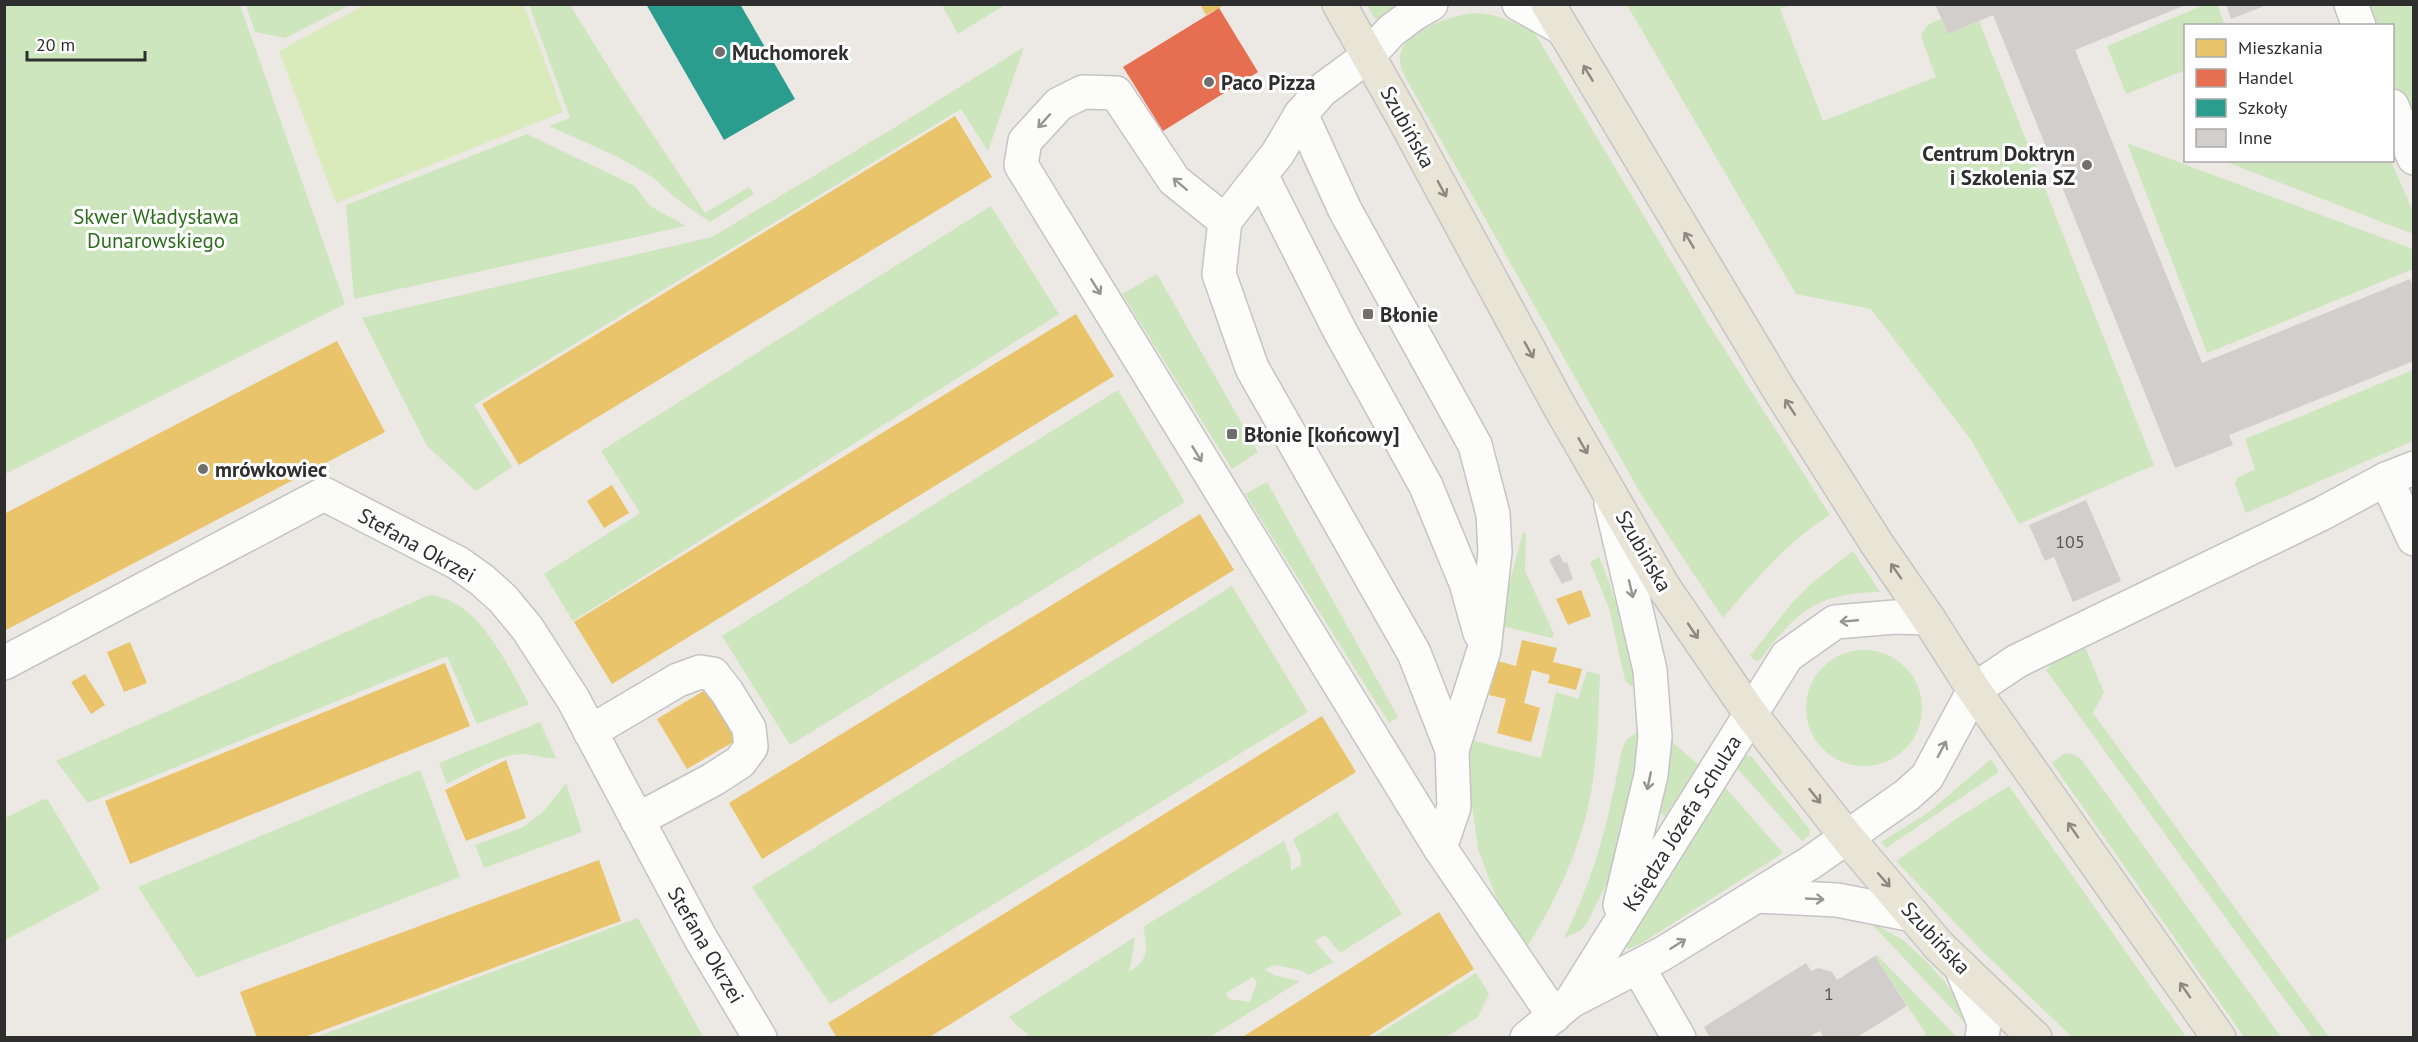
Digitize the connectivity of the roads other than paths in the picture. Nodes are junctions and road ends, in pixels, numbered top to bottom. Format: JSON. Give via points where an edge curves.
{"nodes":[{"id":1,"x":1339,"y":4,"type":"edge"},
{"id":2,"x":1431,"y":4,"type":"edge"},
{"id":3,"x":1519,"y":4,"type":"edge"},
{"id":4,"x":2351,"y":4,"type":"edge"},
{"id":5,"x":1554,"y":16,"type":"edge"},
{"id":6,"x":2359,"y":24,"type":"edge"},
{"id":7,"x":1368,"y":56,"type":"junction"},
{"id":8,"x":2394,"y":111,"type":"edge"},
{"id":9,"x":1301,"y":114,"type":"junction"},
{"id":10,"x":2414,"y":158,"type":"edge"},
{"id":11,"x":1261,"y":175,"type":"junction"},
{"id":12,"x":1226,"y":221,"type":"junction"},
{"id":13,"x":2400,"y":474,"type":"edge"},
{"id":14,"x":1609,"y":491,"type":"junction"},
{"id":15,"x":2414,"y":539,"type":"edge"},
{"id":16,"x":1928,"y":618,"type":"junction"},
{"id":17,"x":1484,"y":650,"type":"junction"},
{"id":18,"x":4,"y":663,"type":"edge"},
{"id":19,"x":1974,"y":690,"type":"junction"},
{"id":20,"x":1750,"y":713,"type":"junction"},
{"id":21,"x":590,"y":732,"type":"junction"},
{"id":22,"x":1452,"y":750,"type":"junction"},
{"id":23,"x":637,"y":820,"type":"junction"},
{"id":24,"x":1846,"y":836,"type":"junction"},
{"id":25,"x":1440,"y":848,"type":"junction"},
{"id":26,"x":1757,"y":896,"type":"junction"},
{"id":27,"x":1913,"y":915,"type":"junction"},
{"id":28,"x":1614,"y":933,"type":"junction"},
{"id":29,"x":1638,"y":967,"type":"junction"},
{"id":30,"x":1961,"y":967,"type":"junction"},
{"id":31,"x":1562,"y":1009,"type":"junction"},
{"id":32,"x":760,"y":1038,"type":"edge"},
{"id":33,"x":1527,"y":1038,"type":"edge"},
{"id":34,"x":1679,"y":1038,"type":"edge"},
{"id":35,"x":1982,"y":1038,"type":"edge"},
{"id":36,"x":2035,"y":1038,"type":"edge"},
{"id":37,"x":2219,"y":1038,"type":"edge"}],
"edges":[{"from":1,"to":7,"type":"main road","name":"Szubińska"},
{"from":2,"to":7,"type":"street","via":[[1391,31]]},
{"from":3,"to":5,"type":"street"},
{"from":4,"to":6,"type":"street"},
{"from":16,"to":5,"type":"main road","one_way":true,"via":[[1778,388]]},
{"from":7,"to":9,"type":"street","via":[[1322,90]]},
{"from":7,"to":14,"type":"main road","name":"Szubińska","one_way":true},
{"from":8,"to":10,"type":"street"},
{"from":9,"to":11,"type":"street"},
{"from":9,"to":17,"type":"street","via":[[1346,210],[1475,445],[1493,514],[1495,552]]},
{"from":11,"to":12,"type":"street"},
{"from":11,"to":17,"type":"street","via":[[1340,332],[1426,486],[1466,583]]},
{"from":12,"to":22,"type":"street","via":[[1219,274],[1252,368],[1414,652]]},
{"from":12,"to":25,"type":"street","one_way":true,"via":[[1174,180],[1116,93],[1083,92],[1059,104],[1025,141],[1020,165]]},
{"from":13,"to":15,"type":"street"},
{"from":13,"to":19,"type":"street","via":[[2038,650]]},
{"from":14,"to":20,"type":"main road","name":"Szubińska","one_way":true,"via":[[1663,586]]},
{"from":14,"to":28,"type":"street","name":"Księdza Józefa Schulza","one_way":true,"via":[[1650,670],[1655,737],[1651,775]]},
{"from":16,"to":19,"type":"main road"},
{"from":16,"to":20,"type":"street","one_way":true,"via":[[1835,622],[1787,656]]},
{"from":17,"to":22,"type":"street"},
{"from":18,"to":21,"type":"street","name":"Stefana Okrzei","via":[[324,494],[458,563],[482,580],[527,628]]},
{"from":24,"to":19,"type":"street","name":"Księdza Józefa Schulza","one_way":true,"via":[[1927,777]]},
{"from":37,"to":19,"type":"main road","one_way":true},
{"from":20,"to":24,"type":"main road","name":"Szubińska","one_way":true},
{"from":20,"to":28,"type":"street","name":"Księdza Józefa Schulza"},
{"from":21,"to":23,"type":"street","name":"Stefana Okrzei"},
{"from":21,"to":23,"type":"street","via":[[678,680],[700,672],[713,674],[749,728],[751,747],[740,762]]},
{"from":22,"to":25,"type":"street","via":[[1454,807]]},
{"from":23,"to":32,"type":"street","name":"Stefana Okrzei"},
{"from":24,"to":26,"type":"street","name":"Księdza Józefa Schulza"},
{"from":24,"to":27,"type":"main road","name":"Szubińska","one_way":true},
{"from":25,"to":31,"type":"street"},
{"from":26,"to":27,"type":"street","one_way":true,"via":[[1837,900]]},
{"from":29,"to":26,"type":"street","name":"Księdza Józefa Schulza","one_way":true},
{"from":27,"to":30,"type":"main road","name":"Szubińska"},
{"from":28,"to":31,"type":"street","name":"Księdza Józefa Schulza"},
{"from":29,"to":31,"type":"street","name":"Księdza Józefa Schulza"},
{"from":29,"to":34,"type":"street"},
{"from":30,"to":35,"type":"street","via":[[1984,1023]]},
{"from":30,"to":36,"type":"main road","name":"Szubińska"},
{"from":31,"to":33,"type":"street","name":"Księdza Józefa Schulza"}]}
